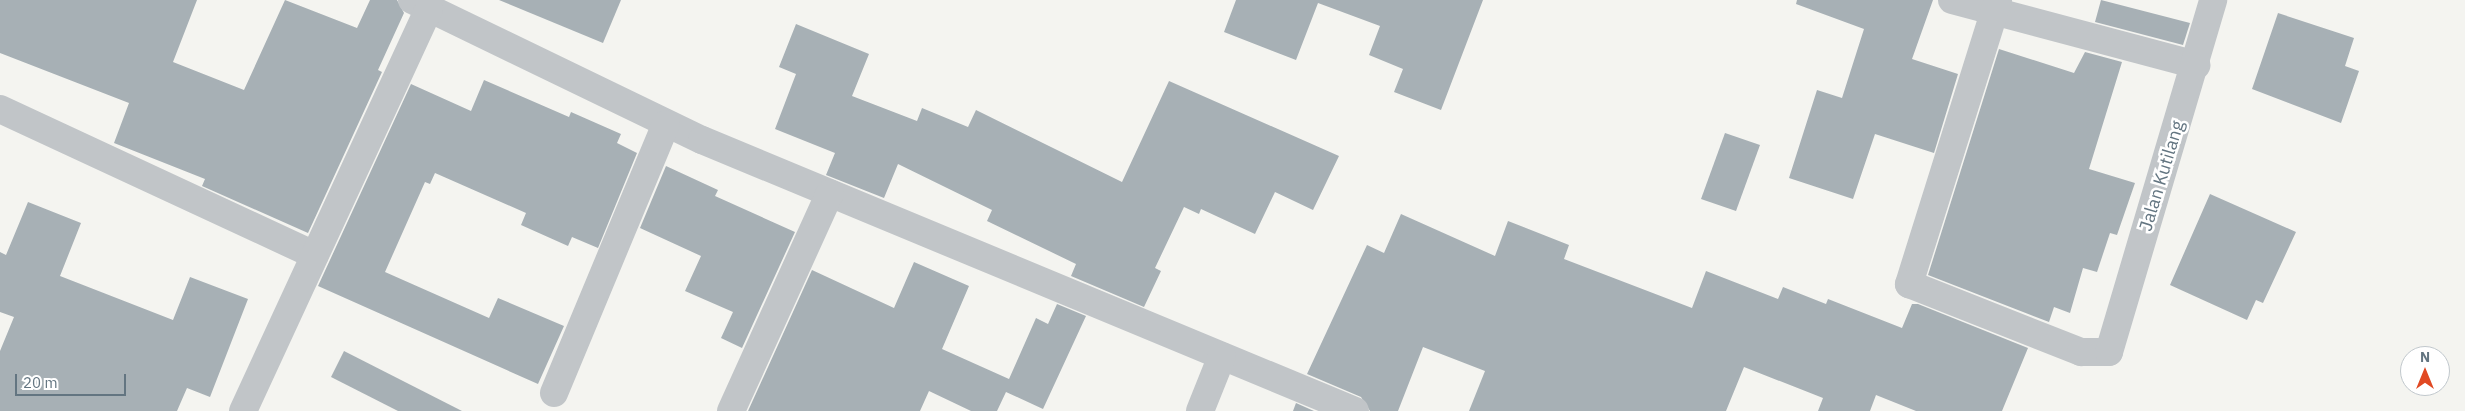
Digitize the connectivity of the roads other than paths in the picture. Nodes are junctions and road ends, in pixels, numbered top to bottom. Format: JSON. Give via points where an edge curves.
{"nodes":[{"id":1,"x":1952,"y":0,"type":"edge"},
{"id":2,"x":2213,"y":0,"type":"edge"},
{"id":3,"x":420,"y":4,"type":"edge"},
{"id":4,"x":1996,"y":6,"type":"edge"},
{"id":5,"x":2196,"y":65,"type":"junction"},
{"id":6,"x":0,"y":109,"type":"edge"},
{"id":7,"x":666,"y":124,"type":"junction"},
{"id":8,"x":830,"y":193,"type":"junction"},
{"id":9,"x":315,"y":255,"type":"junction"},
{"id":10,"x":1222,"y":356,"type":"junction"},
{"id":11,"x":554,"y":393,"type":"dead end"},
{"id":12,"x":243,"y":411,"type":"edge"},
{"id":13,"x":731,"y":411,"type":"edge"},
{"id":14,"x":1200,"y":411,"type":"edge"},
{"id":15,"x":1355,"y":411,"type":"edge"}],
"edges":[{"from":1,"to":4,"type":"street"},
{"from":2,"to":5,"type":"street","name":"Jalan Kutilang"},
{"from":3,"to":7,"type":"street"},
{"from":3,"to":9,"type":"street"},
{"from":4,"to":5,"type":"street"},
{"from":4,"to":5,"type":"street","name":"Jalan Kutilang","via":[[1909,284],[2081,352],[2109,352]]},
{"from":6,"to":9,"type":"street"},
{"from":7,"to":8,"type":"street"},
{"from":7,"to":11,"type":"street"},
{"from":8,"to":10,"type":"street"},
{"from":8,"to":13,"type":"street"},
{"from":9,"to":12,"type":"street"},
{"from":10,"to":14,"type":"street"},
{"from":10,"to":15,"type":"street"}]}
